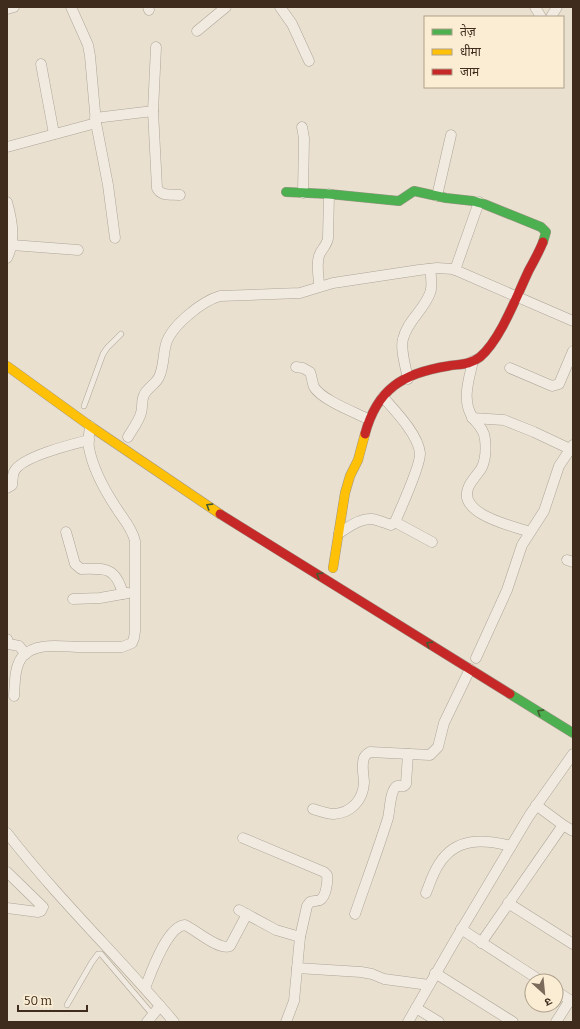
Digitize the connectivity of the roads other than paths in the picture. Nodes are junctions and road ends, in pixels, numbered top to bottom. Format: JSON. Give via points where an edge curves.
{"nodes":[{"id":1,"x":14,"y":7,"type":"edge"},
{"id":2,"x":71,"y":7,"type":"edge"},
{"id":3,"x":226,"y":7,"type":"edge"},
{"id":4,"x":280,"y":7,"type":"edge"},
{"id":5,"x":535,"y":7,"type":"edge"},
{"id":6,"x":557,"y":7,"type":"edge"},
{"id":7,"x":7,"y":9,"type":"edge"},
{"id":8,"x":540,"y":16,"type":"edge"},
{"id":9,"x":552,"y":16,"type":"edge"},
{"id":10,"x":197,"y":31,"type":"dead end"},
{"id":11,"x":156,"y":47,"type":"dead end"},
{"id":12,"x":309,"y":62,"type":"dead end"},
{"id":13,"x":41,"y":64,"type":"dead end"},
{"id":14,"x":153,"y":111,"type":"junction"},
{"id":15,"x":96,"y":120,"type":"junction"},
{"id":16,"x":302,"y":126,"type":"dead end"},
{"id":17,"x":54,"y":134,"type":"junction"},
{"id":18,"x":451,"y":135,"type":"dead end"},
{"id":19,"x":7,"y":147,"type":"edge"},
{"id":20,"x":286,"y":192,"type":"dead end"},
{"id":21,"x":180,"y":194,"type":"dead end"},
{"id":22,"x":303,"y":194,"type":"junction"},
{"id":23,"x":329,"y":194,"type":"junction"},
{"id":24,"x":437,"y":196,"type":"junction"},
{"id":25,"x":7,"y":202,"type":"edge"},
{"id":26,"x":479,"y":202,"type":"junction"},
{"id":27,"x":115,"y":238,"type":"dead end"},
{"id":28,"x":12,"y":245,"type":"junction"},
{"id":29,"x":78,"y":250,"type":"dead end"},
{"id":30,"x":7,"y":258,"type":"edge"},
{"id":31,"x":430,"y":268,"type":"junction"},
{"id":32,"x":455,"y":270,"type":"junction"},
{"id":33,"x":319,"y":286,"type":"junction"},
{"id":34,"x":517,"y":296,"type":"junction"},
{"id":35,"x":573,"y":321,"type":"edge"},
{"id":36,"x":121,"y":334,"type":"dead end"},
{"id":37,"x":573,"y":352,"type":"edge"},
{"id":38,"x":473,"y":361,"type":"junction"},
{"id":39,"x":7,"y":366,"type":"edge"},
{"id":40,"x":296,"y":367,"type":"dead end"},
{"id":41,"x":510,"y":368,"type":"dead end"},
{"id":42,"x":408,"y":379,"type":"junction"},
{"id":43,"x":383,"y":397,"type":"junction"},
{"id":44,"x":84,"y":406,"type":"dead end"},
{"id":45,"x":472,"y":418,"type":"junction"},
{"id":46,"x":368,"y":419,"type":"junction"},
{"id":47,"x":90,"y":426,"type":"junction"},
{"id":48,"x":128,"y":437,"type":"dead end"},
{"id":49,"x":89,"y":440,"type":"junction"},
{"id":50,"x":571,"y":447,"type":"edge"},
{"id":51,"x":7,"y":488,"type":"edge"},
{"id":52,"x":396,"y":522,"type":"junction"},
{"id":53,"x":66,"y":532,"type":"dead end"},
{"id":54,"x":339,"y":532,"type":"junction"},
{"id":55,"x":530,"y":532,"type":"junction"},
{"id":56,"x":432,"y":542,"type":"dead end"},
{"id":57,"x":333,"y":568,"type":"dead end"},
{"id":58,"x":134,"y":592,"type":"junction"},
{"id":59,"x":123,"y":594,"type":"junction"},
{"id":60,"x":73,"y":599,"type":"dead end"},
{"id":61,"x":8,"y":643,"type":"edge"},
{"id":62,"x":26,"y":654,"type":"junction"},
{"id":63,"x":476,"y":658,"type":"dead end"},
{"id":64,"x":470,"y":669,"type":"junction"},
{"id":65,"x":14,"y":696,"type":"dead end"},
{"id":66,"x":573,"y":733,"type":"edge"},
{"id":67,"x":408,"y":754,"type":"junction"},
{"id":68,"x":573,"y":754,"type":"edge"},
{"id":69,"x":536,"y":805,"type":"junction"},
{"id":70,"x":313,"y":809,"type":"dead end"},
{"id":71,"x":563,"y":825,"type":"junction"},
{"id":72,"x":573,"y":831,"type":"edge"},
{"id":73,"x":7,"y":832,"type":"edge"},
{"id":74,"x":243,"y":838,"type":"dead end"},
{"id":75,"x":510,"y":846,"type":"junction"},
{"id":76,"x":7,"y":872,"type":"edge"},
{"id":77,"x":426,"y":893,"type":"dead end"},
{"id":78,"x":508,"y":903,"type":"junction"},
{"id":79,"x":7,"y":908,"type":"edge"},
{"id":80,"x":355,"y":914,"type":"dead end"},
{"id":81,"x":461,"y":929,"type":"junction"},
{"id":82,"x":300,"y":937,"type":"junction"},
{"id":83,"x":481,"y":943,"type":"junction"},
{"id":84,"x":573,"y":944,"type":"edge"},
{"id":85,"x":298,"y":968,"type":"junction"},
{"id":86,"x":435,"y":973,"type":"junction"},
{"id":87,"x":528,"y":973,"type":"edge"},
{"id":88,"x":429,"y":985,"type":"junction"},
{"id":89,"x":145,"y":988,"type":"junction"},
{"id":90,"x":572,"y":1001,"type":"edge"},
{"id":91,"x":67,"y":1005,"type":"dead end"},
{"id":92,"x":160,"y":1006,"type":"junction"},
{"id":93,"x":416,"y":1008,"type":"junction"},
{"id":94,"x":150,"y":1018,"type":"edge"},
{"id":95,"x":174,"y":1022,"type":"edge"},
{"id":96,"x":286,"y":1022,"type":"edge"},
{"id":97,"x":408,"y":1022,"type":"edge"},
{"id":98,"x":439,"y":1022,"type":"edge"},
{"id":99,"x":513,"y":1022,"type":"edge"},
{"id":100,"x":556,"y":1022,"type":"edge"}],
"edges":[{"from":1,"to":7,"type":"street"},
{"from":2,"to":15,"type":"street","via":[[88,45]]},
{"from":3,"to":10,"type":"street"},
{"from":4,"to":12,"type":"street","via":[[292,24]]},
{"from":5,"to":8,"type":"street"},
{"from":6,"to":9,"type":"street"},
{"from":11,"to":14,"type":"street"},
{"from":13,"to":17,"type":"street"},
{"from":14,"to":15,"type":"street"},
{"from":14,"to":21,"type":"street","via":[[159,192]]},
{"from":15,"to":17,"type":"street"},
{"from":15,"to":27,"type":"street"},
{"from":16,"to":22,"type":"street"},
{"from":17,"to":19,"type":"street"},
{"from":18,"to":24,"type":"street"},
{"from":20,"to":22,"type":"main road"},
{"from":22,"to":23,"type":"main road"},
{"from":23,"to":24,"type":"main road","via":[[393,201],[414,192]]},
{"from":23,"to":33,"type":"street","via":[[328,243],[319,255]]},
{"from":24,"to":26,"type":"main road"},
{"from":25,"to":28,"type":"street","via":[[13,235]]},
{"from":26,"to":32,"type":"street"},
{"from":26,"to":34,"type":"main road","via":[[541,227],[546,232]]},
{"from":28,"to":29,"type":"street"},
{"from":28,"to":30,"type":"street"},
{"from":31,"to":32,"type":"street"},
{"from":31,"to":33,"type":"street"},
{"from":31,"to":42,"type":"street","via":[[430,294],[403,338],[402,347]]},
{"from":32,"to":34,"type":"street"},
{"from":33,"to":48,"type":"street","via":[[300,293],[220,296],[212,298],[198,308],[170,335],[160,376],[145,393],[141,413]]},
{"from":34,"to":35,"type":"street"},
{"from":34,"to":38,"type":"main road","via":[[485,351]]},
{"from":36,"to":44,"type":"lane","via":[[103,354]]},
{"from":37,"to":41,"type":"street","via":[[559,384],[555,386]]},
{"from":38,"to":42,"type":"main road","via":[[442,367]]},
{"from":38,"to":45,"type":"street","via":[[467,391]]},
{"from":39,"to":47,"type":"main road"},
{"from":40,"to":46,"type":"street","via":[[310,372],[317,391],[334,403]]},
{"from":42,"to":43,"type":"main road","via":[[399,383]]},
{"from":43,"to":46,"type":"main road"},
{"from":43,"to":52,"type":"street","via":[[406,425],[420,453]]},
{"from":45,"to":50,"type":"street","via":[[504,420]]},
{"from":45,"to":55,"type":"street","via":[[484,432],[485,453],[481,468],[467,491],[470,505],[479,513]]},
{"from":46,"to":54,"type":"main road","via":[[358,460],[348,481]]},
{"from":47,"to":49,"type":"street"},
{"from":64,"to":47,"type":"main road","one_way":true,"via":[[205,504]]},
{"from":49,"to":51,"type":"street","via":[[54,449],[20,465],[14,471],[12,485]]},
{"from":49,"to":58,"type":"street","via":[[98,473],[117,510],[133,533]]},
{"from":50,"to":55,"type":"street","via":[[557,472],[544,511]]},
{"from":52,"to":54,"type":"street","via":[[391,525],[366,519]]},
{"from":52,"to":56,"type":"street"},
{"from":53,"to":59,"type":"street","via":[[78,567],[105,569],[117,578]]},
{"from":54,"to":57,"type":"main road"},
{"from":55,"to":63,"type":"street","via":[[522,545],[507,590]]},
{"from":58,"to":59,"type":"street"},
{"from":58,"to":62,"type":"street","via":[[136,631],[132,643],[122,647],[52,646],[38,648]]},
{"from":59,"to":60,"type":"street"},
{"from":61,"to":62,"type":"street","via":[[19,646]]},
{"from":62,"to":65,"type":"street","via":[[21,658],[17,668]]},
{"from":66,"to":64,"type":"main road","one_way":true},
{"from":64,"to":67,"type":"street","via":[[444,723],[438,747],[430,755]]},
{"from":67,"to":70,"type":"street","via":[[366,754],[363,761],[364,785],[354,807],[346,812],[333,814]]},
{"from":67,"to":80,"type":"street","via":[[406,784],[397,786],[392,791],[386,824]]},
{"from":68,"to":69,"type":"street"},
{"from":69,"to":71,"type":"street"},
{"from":69,"to":75,"type":"street"},
{"from":71,"to":72,"type":"street"},
{"from":71,"to":78,"type":"street"},
{"from":73,"to":89,"type":"street","via":[[30,862]]},
{"from":74,"to":82,"type":"street","via":[[327,875],[323,897],[310,902],[307,906]]},
{"from":75,"to":77,"type":"street","via":[[493,842],[468,842],[460,845],[439,864]]},
{"from":75,"to":81,"type":"street"},
{"from":76,"to":79,"type":"street","via":[[43,907],[38,912]]},
{"from":78,"to":83,"type":"street"},
{"from":78,"to":84,"type":"street"},
{"from":81,"to":83,"type":"street"},
{"from":81,"to":86,"type":"street"},
{"from":82,"to":85,"type":"street"},
{"from":82,"to":89,"type":"street","via":[[276,930],[243,912],[230,946],[227,947],[220,947],[185,925],[179,926],[160,951]]},
{"from":83,"to":87,"type":"street"},
{"from":85,"to":88,"type":"street","via":[[361,972],[384,979]]},
{"from":85,"to":96,"type":"street","via":[[294,1001]]},
{"from":86,"to":88,"type":"street"},
{"from":86,"to":99,"type":"street"},
{"from":88,"to":93,"type":"street"},
{"from":89,"to":92,"type":"street"},
{"from":90,"to":100,"type":"street"},
{"from":91,"to":94,"type":"lane","via":[[92,962],[101,954]]},
{"from":92,"to":94,"type":"street"},
{"from":92,"to":95,"type":"street"},
{"from":93,"to":97,"type":"street"},
{"from":93,"to":98,"type":"street"}]}
